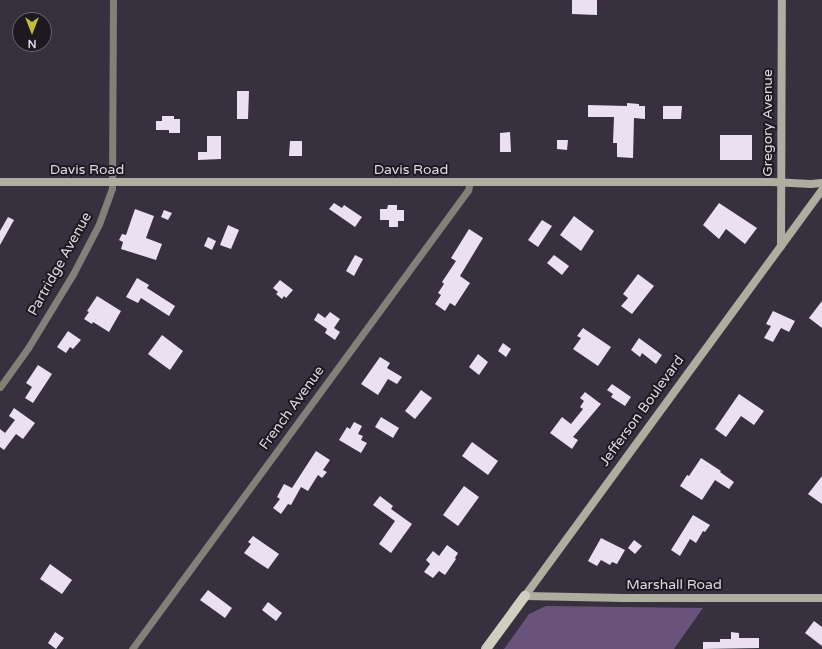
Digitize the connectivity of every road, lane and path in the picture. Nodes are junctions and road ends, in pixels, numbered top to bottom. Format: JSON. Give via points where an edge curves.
{"nodes":[{"id":1,"x":113,"y":0,"type":"edge"},
{"id":2,"x":782,"y":0,"type":"edge"},
{"id":3,"x":0,"y":182,"type":"edge"},
{"id":4,"x":470,"y":182,"type":"junction"},
{"id":5,"x":780,"y":182,"type":"junction"},
{"id":6,"x":113,"y":183,"type":"junction"},
{"id":7,"x":822,"y":183,"type":"edge"},
{"id":8,"x":822,"y":190,"type":"edge"},
{"id":9,"x":781,"y":246,"type":"junction"},
{"id":10,"x":0,"y":387,"type":"edge"},
{"id":11,"x":528,"y":592,"type":"junction"},
{"id":12,"x":822,"y":598,"type":"edge"},
{"id":13,"x":132,"y":649,"type":"edge"},
{"id":14,"x":486,"y":649,"type":"edge"}],
"edges":[{"from":1,"to":6,"type":"street","name":"Partridge Avenue"},
{"from":2,"to":5,"type":"street","name":"Gregory Avenue"},
{"from":3,"to":6,"type":"street","name":"Davis Road"},
{"from":4,"to":5,"type":"street","name":"Davis Road"},
{"from":4,"to":6,"type":"street","name":"Davis Road"},
{"from":4,"to":13,"type":"street","name":"French Avenue","via":[[468,190]]},
{"from":5,"to":7,"type":"street","name":"Davis Road"},
{"from":5,"to":9,"type":"street","name":"Gregory Avenue"},
{"from":6,"to":10,"type":"street","name":"Partridge Avenue","via":[[99,224],[73,274],[28,348]]},
{"from":8,"to":9,"type":"street","name":"Jefferson Boulevard"},
{"from":9,"to":11,"type":"street","name":"Jefferson Boulevard"},
{"from":11,"to":12,"type":"street","name":"Marshall Road","via":[[624,598]]},
{"from":11,"to":14,"type":"main road","name":"Jefferson Boulevard"}]}
